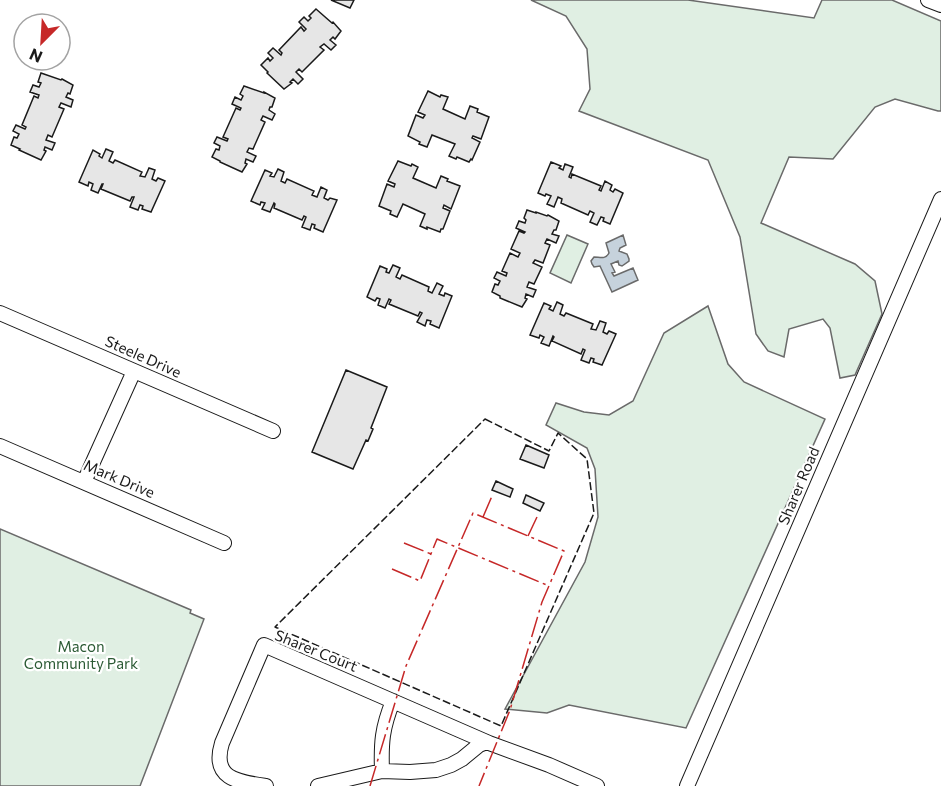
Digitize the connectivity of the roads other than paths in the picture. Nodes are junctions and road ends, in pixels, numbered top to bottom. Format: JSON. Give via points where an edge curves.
{"nodes":[{"id":1,"x":928,"y":0,"type":"edge"},
{"id":2,"x":941,"y":6,"type":"edge"},
{"id":3,"x":941,"y":199,"type":"edge"},
{"id":4,"x":0,"y":313,"type":"edge"},
{"id":5,"x":134,"y":371,"type":"junction"},
{"id":6,"x":273,"y":431,"type":"dead end"},
{"id":7,"x":0,"y":446,"type":"edge"},
{"id":8,"x":84,"y":482,"type":"junction"},
{"id":9,"x":224,"y":543,"type":"dead end"},
{"id":10,"x":393,"y":701,"type":"junction"},
{"id":11,"x":489,"y":743,"type":"junction"},
{"id":12,"x":382,"y":771,"type":"junction"},
{"id":13,"x":266,"y":786,"type":"edge"},
{"id":14,"x":318,"y":786,"type":"edge"},
{"id":15,"x":597,"y":786,"type":"edge"},
{"id":16,"x":687,"y":786,"type":"edge"}],
"edges":[{"from":1,"to":2,"type":"street"},
{"from":3,"to":16,"type":"street","name":"Sharer Road"},
{"from":4,"to":5,"type":"street","name":"Steele Drive"},
{"from":5,"to":6,"type":"street","name":"Steele Drive"},
{"from":5,"to":8,"type":"street"},
{"from":7,"to":8,"type":"street","name":"Mark Drive"},
{"from":8,"to":9,"type":"street","name":"Mark Drive"},
{"from":10,"to":11,"type":"street","name":"Sharer Court"},
{"from":10,"to":12,"type":"street","via":[[382,736]]},
{"from":10,"to":13,"type":"street","name":"Sharer Court","via":[[264,645],[218,760],[225,774]]},
{"from":11,"to":12,"type":"street","via":[[436,770]]},
{"from":11,"to":15,"type":"street","name":"Sharer Court"},
{"from":12,"to":14,"type":"street"}]}
